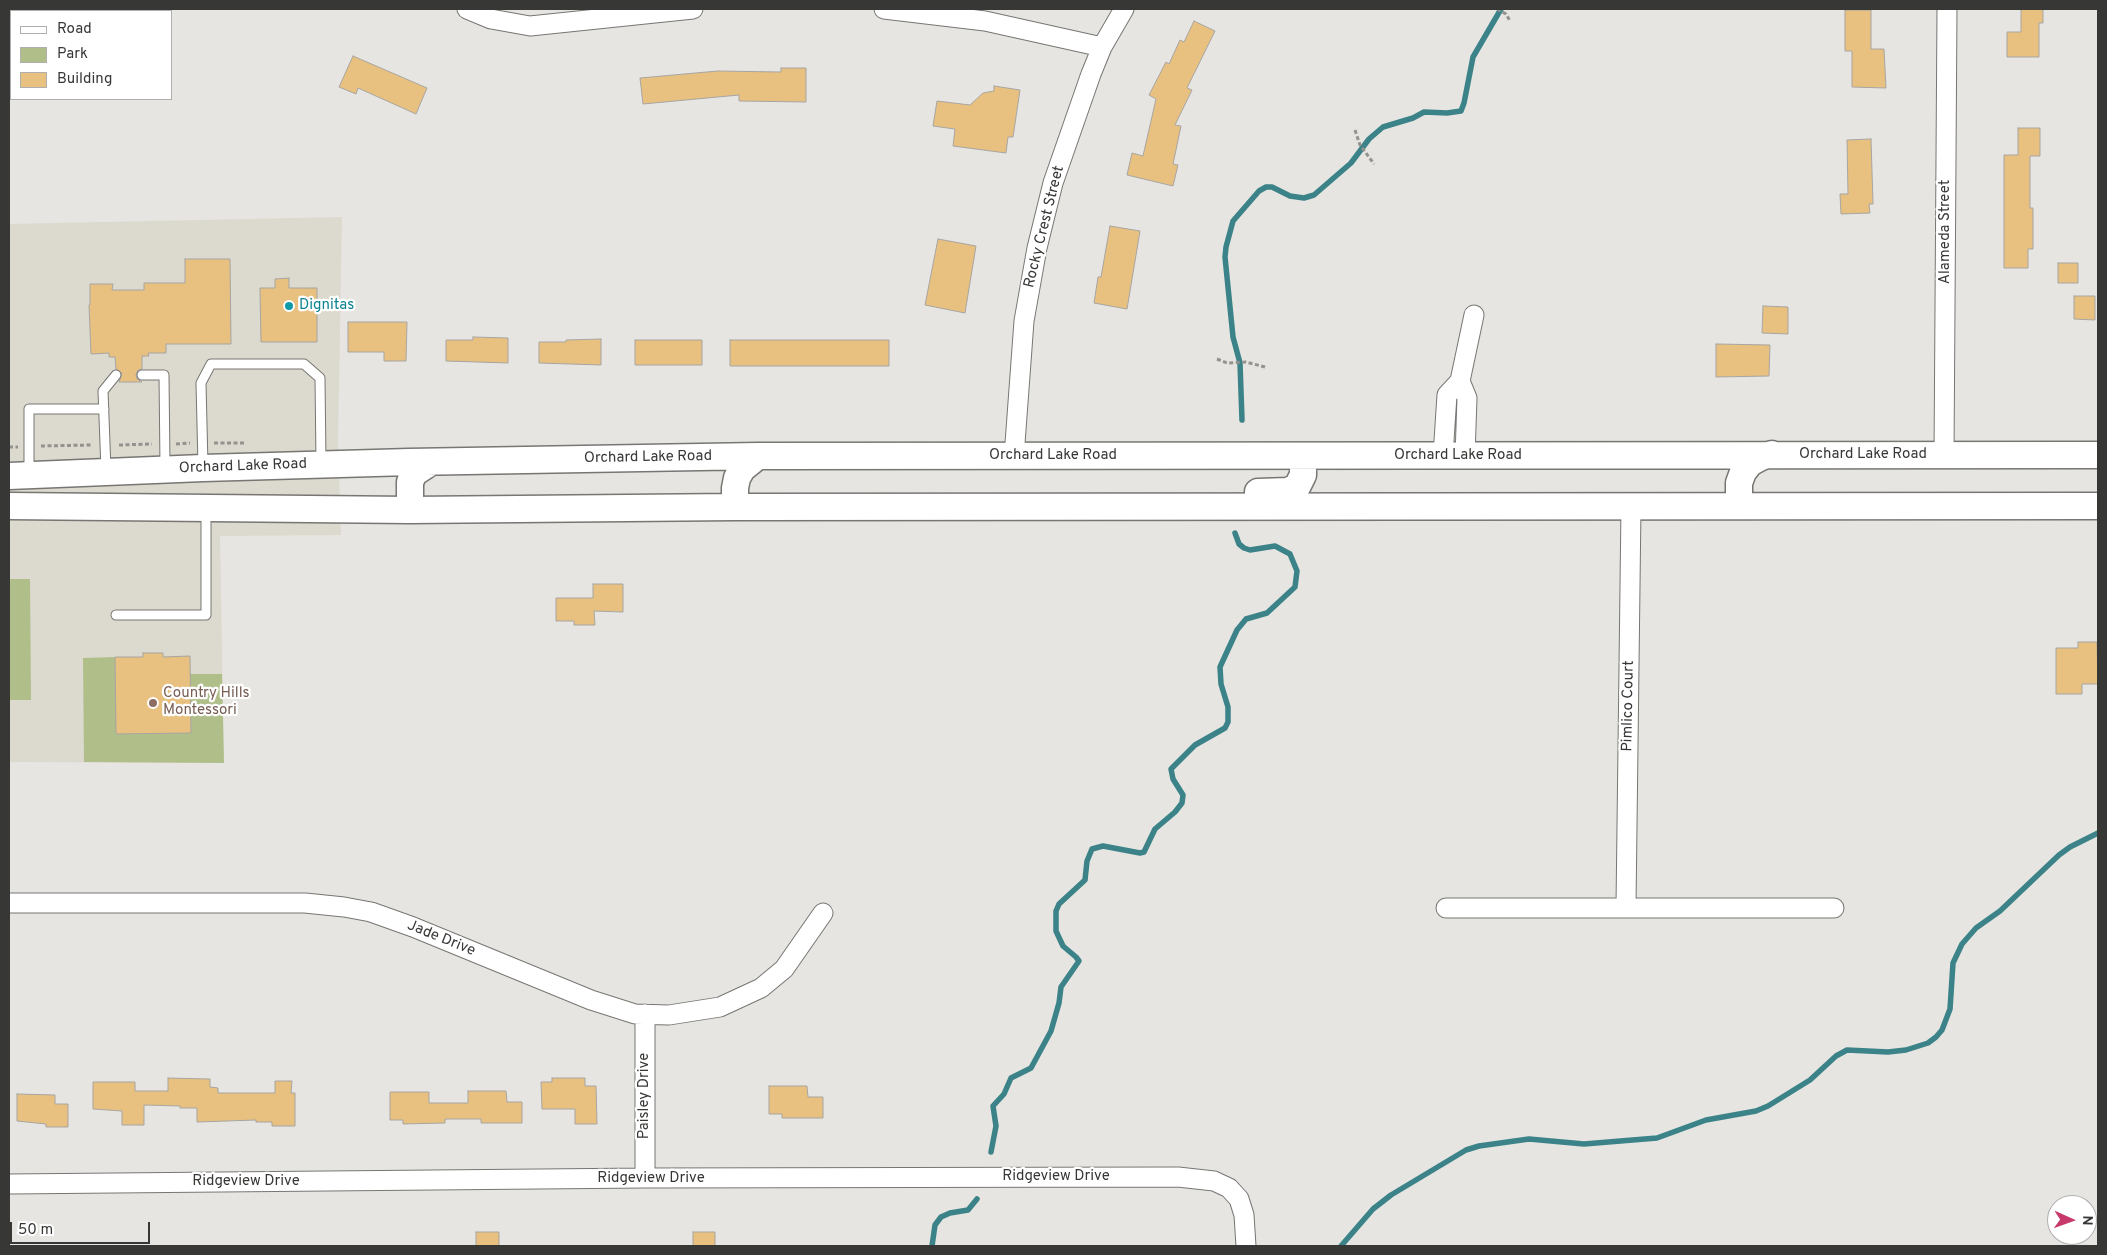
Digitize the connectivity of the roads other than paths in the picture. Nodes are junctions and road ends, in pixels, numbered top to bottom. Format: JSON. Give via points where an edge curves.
{"nodes":[{"id":1,"x":467,"y":9,"type":"edge"},
{"id":2,"x":693,"y":9,"type":"edge"},
{"id":3,"x":884,"y":9,"type":"edge"},
{"id":4,"x":1124,"y":9,"type":"edge"},
{"id":5,"x":1946,"y":9,"type":"edge"},
{"id":6,"x":1102,"y":47,"type":"junction"},
{"id":7,"x":1474,"y":315,"type":"dead end"},
{"id":8,"x":116,"y":375,"type":"dead end"},
{"id":9,"x":142,"y":375,"type":"dead end"},
{"id":10,"x":104,"y":409,"type":"junction"},
{"id":11,"x":1772,"y":454,"type":"junction"},
{"id":12,"x":1944,"y":455,"type":"junction"},
{"id":13,"x":2098,"y":455,"type":"edge"},
{"id":14,"x":758,"y":456,"type":"junction"},
{"id":15,"x":1303,"y":456,"type":"junction"},
{"id":16,"x":1454,"y":456,"type":"junction"},
{"id":17,"x":1014,"y":457,"type":"junction"},
{"id":18,"x":431,"y":462,"type":"junction"},
{"id":19,"x":322,"y":464,"type":"junction"},
{"id":20,"x":198,"y":468,"type":"junction"},
{"id":21,"x":165,"y":469,"type":"junction"},
{"id":22,"x":106,"y":471,"type":"junction"},
{"id":23,"x":19,"y":475,"type":"edge"},
{"id":24,"x":2098,"y":489,"type":"edge"},
{"id":25,"x":9,"y":506,"type":"edge"},
{"id":26,"x":1631,"y":506,"type":"junction"},
{"id":27,"x":1739,"y":506,"type":"junction"},
{"id":28,"x":1997,"y":506,"type":"junction"},
{"id":29,"x":2098,"y":506,"type":"edge"},
{"id":30,"x":735,"y":507,"type":"junction"},
{"id":31,"x":1123,"y":507,"type":"junction"},
{"id":32,"x":197,"y":508,"type":"junction"},
{"id":33,"x":410,"y":510,"type":"junction"},
{"id":34,"x":116,"y":615,"type":"dead end"},
{"id":35,"x":9,"y":903,"type":"edge"},
{"id":36,"x":1626,"y":906,"type":"junction"},
{"id":37,"x":1446,"y":908,"type":"dead end"},
{"id":38,"x":1834,"y":908,"type":"dead end"},
{"id":39,"x":823,"y":912,"type":"dead end"},
{"id":40,"x":645,"y":1014,"type":"junction"},
{"id":41,"x":645,"y":1178,"type":"junction"},
{"id":42,"x":9,"y":1184,"type":"edge"},
{"id":43,"x":1246,"y":1246,"type":"edge"}],
"edges":[{"from":1,"to":2,"type":"street","via":[[491,19],[530,26]]},
{"from":3,"to":6,"type":"street","via":[[985,21]]},
{"from":4,"to":6,"type":"street","name":"Rocky Crest Street"},
{"from":5,"to":12,"type":"street","name":"Alameda Street"},
{"from":6,"to":17,"type":"street","name":"Rocky Crest Street","via":[[1053,183],[1036,248],[1024,321]]},
{"from":7,"to":16,"type":"street","via":[[1460,381],[1467,398]]},
{"from":8,"to":10,"type":"lane","via":[[103,391]]},
{"from":9,"to":21,"type":"lane","via":[[164,375]]},
{"from":10,"to":22,"type":"lane"},
{"from":10,"to":23,"type":"lane","via":[[29,409]]},
{"from":11,"to":12,"type":"main road","name":"Orchard Lake Road"},
{"from":11,"to":16,"type":"main road","name":"Orchard Lake Road"},
{"from":11,"to":27,"type":"main road","via":[[1761,456],[1743,472],[1739,483]]},
{"from":12,"to":13,"type":"main road","name":"Orchard Lake Road"},
{"from":14,"to":17,"type":"main road","name":"Orchard Lake Road"},
{"from":14,"to":18,"type":"main road","name":"Orchard Lake Road"},
{"from":14,"to":30,"type":"main road","via":[[742,469],[737,478]]},
{"from":15,"to":16,"type":"main road","name":"Orchard Lake Road"},
{"from":15,"to":17,"type":"main road","name":"Orchard Lake Road"},
{"from":15,"to":31,"type":"main road","via":[[1303,475],[1297,487],[1288,491],[1157,491]]},
{"from":18,"to":19,"type":"main road","name":"Orchard Lake Road"},
{"from":18,"to":33,"type":"main road","via":[[414,474],[410,482]]},
{"from":19,"to":20,"type":"main road","name":"Orchard Lake Road"},
{"from":19,"to":20,"type":"lane","via":[[320,378],[304,364],[211,364],[201,383]]},
{"from":20,"to":21,"type":"main road","name":"Orchard Lake Road"},
{"from":20,"to":32,"type":"main road","via":[[188,488]]},
{"from":21,"to":22,"type":"main road","name":"Orchard Lake Road"},
{"from":22,"to":23,"type":"main road","name":"Orchard Lake Road"},
{"from":24,"to":28,"type":"main road","via":[[2025,495]]},
{"from":25,"to":32,"type":"main road"},
{"from":26,"to":27,"type":"main road"},
{"from":26,"to":31,"type":"main road"},
{"from":26,"to":36,"type":"street","name":"Pimlico Court"},
{"from":27,"to":28,"type":"main road"},
{"from":28,"to":29,"type":"main road"},
{"from":30,"to":31,"type":"main road"},
{"from":30,"to":33,"type":"main road"},
{"from":32,"to":33,"type":"main road"},
{"from":32,"to":34,"type":"lane","via":[[206,615]]},
{"from":35,"to":40,"type":"street","name":"Jade Drive","via":[[305,903],[344,907],[372,912],[413,927],[591,1000],[635,1014]]},
{"from":36,"to":37,"type":"street"},
{"from":36,"to":38,"type":"street"},
{"from":39,"to":40,"type":"street","name":"Jade Drive","via":[[784,969],[761,988],[720,1007],[669,1015]]},
{"from":40,"to":41,"type":"street","name":"Paisley Drive"},
{"from":41,"to":42,"type":"street","name":"Ridgeview Drive"},
{"from":41,"to":43,"type":"street","name":"Ridgeview Drive","via":[[1129,1176],[1214,1181],[1239,1199],[1244,1215]]}]}
